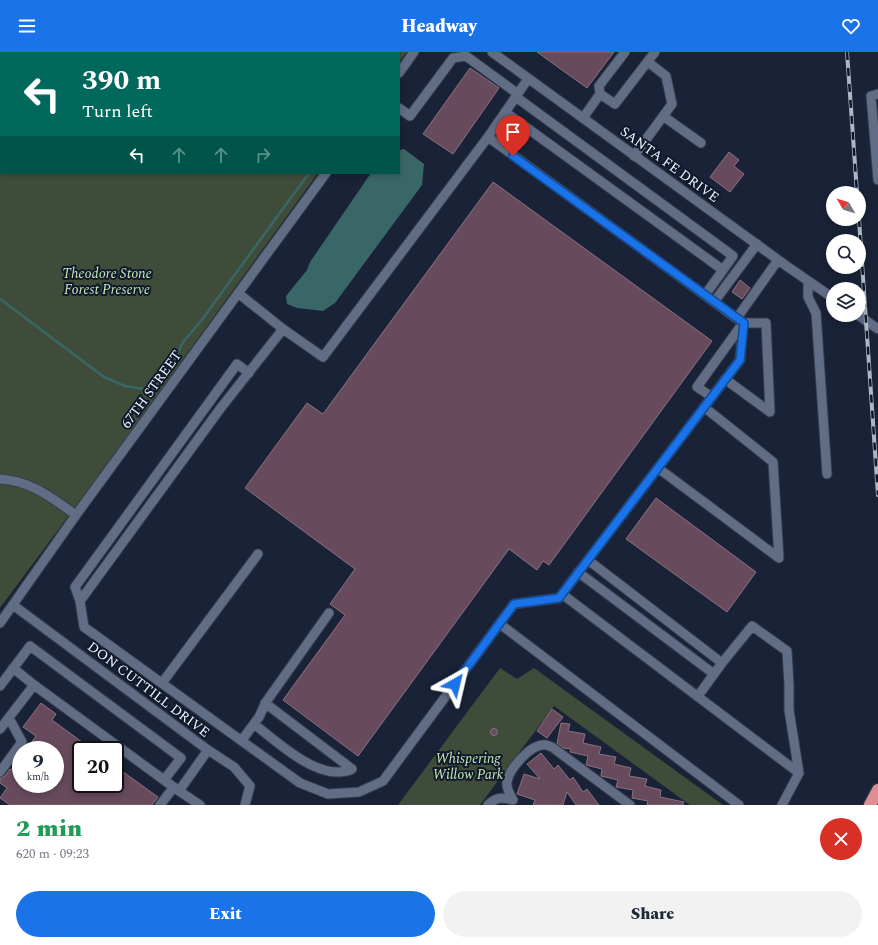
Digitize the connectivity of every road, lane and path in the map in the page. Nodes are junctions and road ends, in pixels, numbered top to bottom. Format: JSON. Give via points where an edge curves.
{"nodes":[{"id":1,"x":414,"y":52,"type":"edge"},
{"id":2,"x":492,"y":52,"type":"edge"},
{"id":3,"x":625,"y":52,"type":"edge"},
{"id":4,"x":655,"y":52,"type":"edge"},
{"id":5,"x":648,"y":62,"type":"junction"},
{"id":6,"x":400,"y":72,"type":"edge"},
{"id":7,"x":528,"y":79,"type":"junction"},
{"id":8,"x":600,"y":94,"type":"junction"},
{"id":9,"x":878,"y":94,"type":"edge"},
{"id":10,"x":517,"y":96,"type":"junction"},
{"id":11,"x":400,"y":109,"type":"edge"},
{"id":12,"x":505,"y":112,"type":"junction"},
{"id":13,"x":663,"y":116,"type":"junction"},
{"id":14,"x":583,"y":118,"type":"junction"},
{"id":15,"x":488,"y":137,"type":"junction"},
{"id":16,"x":701,"y":143,"type":"dead end"},
{"id":17,"x":634,"y":156,"type":"junction"},
{"id":18,"x":325,"y":174,"type":"edge"},
{"id":19,"x":878,"y":180,"type":"edge"},
{"id":20,"x":757,"y":244,"type":"junction"},
{"id":21,"x":778,"y":260,"type":"junction"},
{"id":22,"x":723,"y":270,"type":"junction"},
{"id":23,"x":808,"y":281,"type":"junction"},
{"id":24,"x":238,"y":293,"type":"junction"},
{"id":25,"x":826,"y":293,"type":"edge"},
{"id":26,"x":705,"y":295,"type":"junction"},
{"id":27,"x":714,"y":302,"type":"junction"},
{"id":28,"x":740,"y":321,"type":"junction"},
{"id":29,"x":866,"y":321,"type":"edge"},
{"id":30,"x":283,"y":329,"type":"junction"},
{"id":31,"x":878,"y":329,"type":"edge"},
{"id":32,"x":249,"y":373,"type":"junction"},
{"id":33,"x":725,"y":379,"type":"junction"},
{"id":34,"x":712,"y":396,"type":"junction"},
{"id":35,"x":704,"y":407,"type":"junction"},
{"id":36,"x":170,"y":456,"type":"junction"},
{"id":37,"x":180,"y":464,"type":"junction"},
{"id":38,"x":658,"y":468,"type":"junction"},
{"id":39,"x":827,"y":474,"type":"dead end"},
{"id":40,"x":0,"y":479,"type":"edge"},
{"id":41,"x":76,"y":515,"type":"junction"},
{"id":42,"x":258,"y":554,"type":"dead end"},
{"id":43,"x":588,"y":560,"type":"junction"},
{"id":44,"x":578,"y":572,"type":"junction"},
{"id":45,"x":562,"y":594,"type":"junction"},
{"id":46,"x":80,"y":601,"type":"junction"},
{"id":47,"x":13,"y":605,"type":"junction"},
{"id":48,"x":329,"y":613,"type":"dead end"},
{"id":49,"x":0,"y":623,"type":"edge"},
{"id":50,"x":500,"y":624,"type":"junction"},
{"id":51,"x":722,"y":663,"type":"junction"},
{"id":52,"x":13,"y":668,"type":"junction"},
{"id":53,"x":714,"y":674,"type":"junction"},
{"id":54,"x":162,"y":683,"type":"junction"},
{"id":55,"x":34,"y":685,"type":"junction"},
{"id":56,"x":0,"y":686,"type":"edge"},
{"id":57,"x":698,"y":696,"type":"junction"},
{"id":58,"x":265,"y":704,"type":"junction"},
{"id":59,"x":9,"y":718,"type":"junction"},
{"id":60,"x":254,"y":724,"type":"junction"},
{"id":61,"x":0,"y":729,"type":"edge"},
{"id":62,"x":242,"y":740,"type":"junction"},
{"id":63,"x":208,"y":750,"type":"junction"},
{"id":64,"x":0,"y":772,"type":"edge"},
{"id":65,"x":799,"y":773,"type":"junction"},
{"id":66,"x":164,"y":780,"type":"junction"},
{"id":67,"x":177,"y":789,"type":"junction"},
{"id":68,"x":878,"y":790,"type":"edge"},
{"id":69,"x":516,"y":802,"type":"edge"},
{"id":70,"x":160,"y":805,"type":"edge"},
{"id":71,"x":200,"y":805,"type":"edge"},
{"id":72,"x":245,"y":805,"type":"edge"},
{"id":73,"x":488,"y":805,"type":"edge"},
{"id":74,"x":630,"y":805,"type":"edge"},
{"id":75,"x":739,"y":805,"type":"edge"},
{"id":76,"x":782,"y":805,"type":"edge"},
{"id":77,"x":870,"y":805,"type":"edge"}],
"edges":[{"from":1,"to":6,"type":"street"},
{"from":2,"to":7,"type":"street","name":"SANTA FE DRIVE"},
{"from":3,"to":8,"type":"street","via":[[599,86]]},
{"from":4,"to":5,"type":"street"},
{"from":5,"to":8,"type":"street","via":[[615,104]]},
{"from":5,"to":13,"type":"street","via":[[666,76],[672,104]]},
{"from":7,"to":10,"type":"street"},
{"from":7,"to":14,"type":"street","name":"SANTA FE DRIVE"},
{"from":8,"to":14,"type":"street"},
{"from":9,"to":19,"type":"street","via":[[871,96]]},
{"from":10,"to":11,"type":"street","via":[[466,56],[459,56],[454,58],[410,116]]},
{"from":10,"to":12,"type":"street"},
{"from":10,"to":22,"type":"street","via":[[733,256]]},
{"from":12,"to":15,"type":"street"},
{"from":12,"to":22,"type":"street"},
{"from":13,"to":16,"type":"street"},
{"from":13,"to":17,"type":"street"},
{"from":14,"to":17,"type":"street","name":"SANTA FE DRIVE"},
{"from":15,"to":26,"type":"street"},
{"from":15,"to":30,"type":"street","via":[[323,357]]},
{"from":17,"to":20,"type":"street","name":"SANTA FE DRIVE"},
{"from":18,"to":24,"type":"street","name":"67TH STREET"},
{"from":20,"to":21,"type":"street","name":"SANTA FE DRIVE"},
{"from":20,"to":27,"type":"street"},
{"from":21,"to":23,"type":"street","name":"SANTA FE DRIVE"},
{"from":21,"to":28,"type":"street"},
{"from":22,"to":26,"type":"street"},
{"from":23,"to":25,"type":"street","name":"SANTA FE DRIVE"},
{"from":23,"to":39,"type":"street","via":[[808,297],[816,312]]},
{"from":24,"to":30,"type":"street"},
{"from":24,"to":41,"type":"street","name":"67TH STREET"},
{"from":26,"to":27,"type":"street"},
{"from":27,"to":28,"type":"street"},
{"from":28,"to":33,"type":"street","via":[[740,360]]},
{"from":28,"to":33,"type":"street","via":[[766,323],[770,412]]},
{"from":28,"to":34,"type":"street","via":[[697,387]]},
{"from":29,"to":31,"type":"street"},
{"from":30,"to":32,"type":"street"},
{"from":32,"to":36,"type":"street","via":[[236,364]]},
{"from":32,"to":37,"type":"street"},
{"from":33,"to":34,"type":"street"},
{"from":34,"to":35,"type":"street"},
{"from":35,"to":38,"type":"street"},
{"from":35,"to":38,"type":"street","via":[[773,462],[779,558]]},
{"from":36,"to":37,"type":"street"},
{"from":36,"to":46,"type":"street","via":[[75,588]]},
{"from":37,"to":46,"type":"street"},
{"from":38,"to":43,"type":"street"},
{"from":40,"to":41,"type":"street","via":[[40,490]]},
{"from":41,"to":47,"type":"street","name":"67TH STREET"},
{"from":42,"to":54,"type":"street"},
{"from":43,"to":44,"type":"street"},
{"from":43,"to":51,"type":"street"},
{"from":44,"to":45,"type":"street"},
{"from":44,"to":53,"type":"street"},
{"from":45,"to":50,"type":"street","via":[[559,598],[514,604]]},
{"from":45,"to":57,"type":"street"},
{"from":46,"to":54,"type":"street","via":[[84,627]]},
{"from":47,"to":49,"type":"street","name":"67TH STREET"},
{"from":47,"to":63,"type":"street","name":"DON CUTTILL DRIVE"},
{"from":48,"to":58,"type":"street"},
{"from":50,"to":62,"type":"street","via":[[383,781],[359,792],[328,794],[300,783]]},
{"from":50,"to":75,"type":"street"},
{"from":51,"to":53,"type":"street"},
{"from":51,"to":65,"type":"street","via":[[752,626],[787,651],[789,710]]},
{"from":52,"to":55,"type":"street"},
{"from":52,"to":56,"type":"street"},
{"from":52,"to":66,"type":"street","via":[[30,646],[181,758]]},
{"from":53,"to":57,"type":"street"},
{"from":54,"to":62,"type":"street"},
{"from":55,"to":59,"type":"street"},
{"from":55,"to":66,"type":"street"},
{"from":57,"to":65,"type":"street"},
{"from":58,"to":60,"type":"street"},
{"from":58,"to":60,"type":"street","via":[[352,769],[335,772],[322,770],[305,762]]},
{"from":59,"to":61,"type":"street"},
{"from":59,"to":64,"type":"street","via":[[22,742]]},
{"from":60,"to":62,"type":"street"},
{"from":63,"to":67,"type":"street"},
{"from":63,"to":72,"type":"street","name":"DON CUTTILL DRIVE","via":[[234,767],[250,786]]},
{"from":65,"to":76,"type":"street"},
{"from":66,"to":67,"type":"street"},
{"from":67,"to":70,"type":"street"},
{"from":67,"to":71,"type":"street"},
{"from":68,"to":77,"type":"highway"},
{"from":69,"to":73,"type":"street","via":[[498,798]]},
{"from":69,"to":74,"type":"street","via":[[507,786],[510,774],[530,750],[546,745]]}]}
